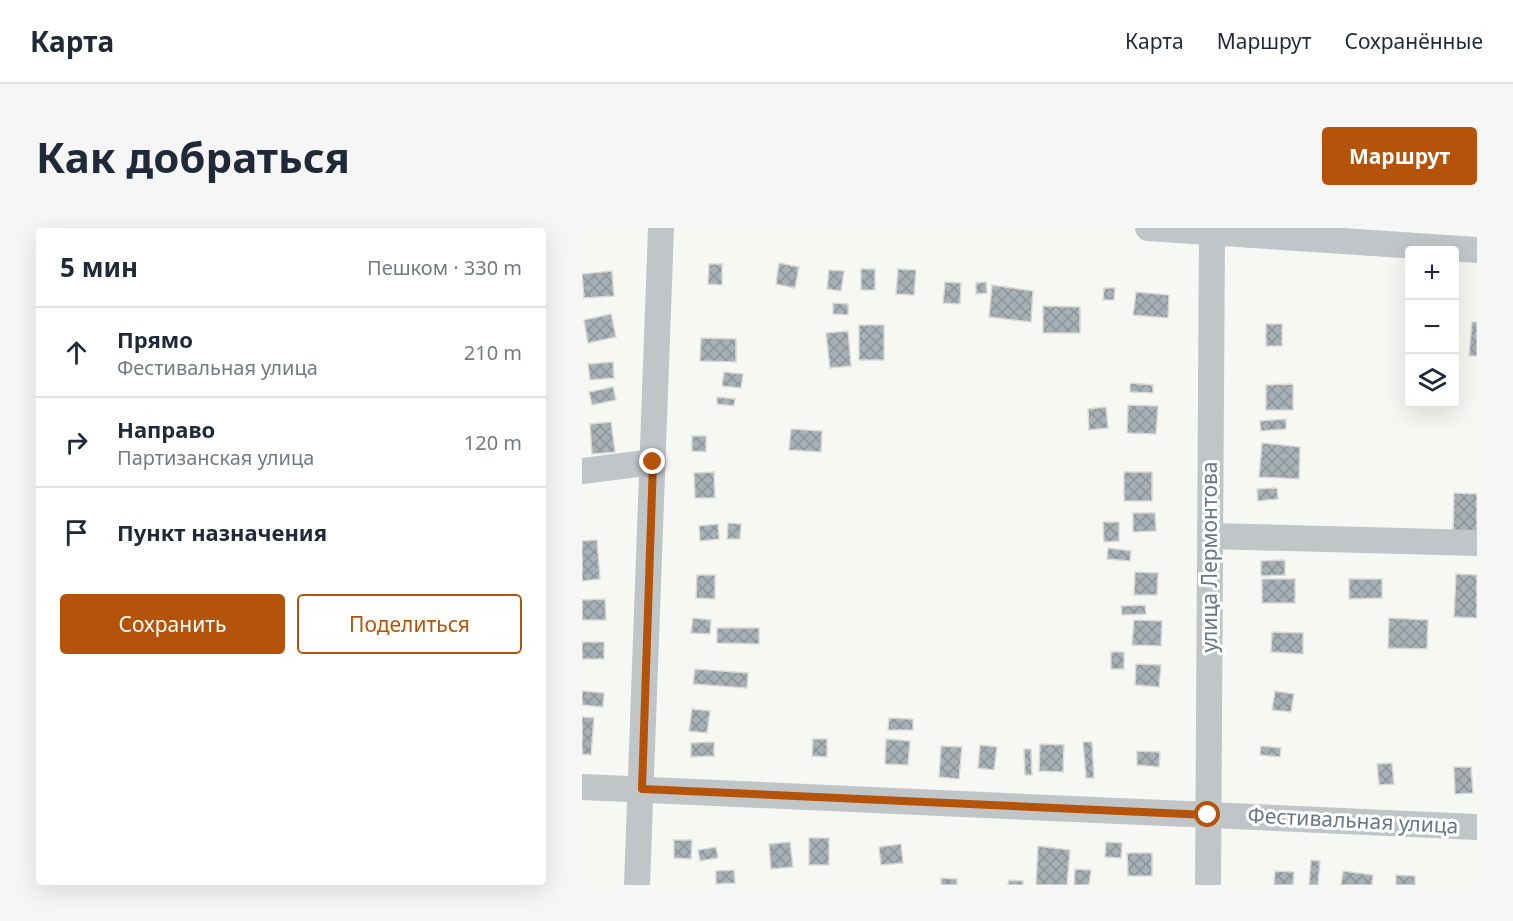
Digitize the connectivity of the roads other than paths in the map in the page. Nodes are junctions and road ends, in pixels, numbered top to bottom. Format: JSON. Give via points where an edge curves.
{"nodes":[{"id":1,"x":661,"y":228,"type":"edge"},
{"id":2,"x":1148,"y":228,"type":"edge"},
{"id":3,"x":1212,"y":230,"type":"edge"},
{"id":4,"x":1477,"y":250,"type":"edge"},
{"id":5,"x":653,"y":462,"type":"junction"},
{"id":6,"x":582,"y":471,"type":"edge"},
{"id":7,"x":1210,"y":536,"type":"junction"},
{"id":8,"x":1477,"y":543,"type":"edge"},
{"id":9,"x":582,"y":787,"type":"edge"},
{"id":10,"x":642,"y":789,"type":"junction"},
{"id":11,"x":1208,"y":815,"type":"junction"},
{"id":12,"x":1477,"y":827,"type":"edge"},
{"id":13,"x":637,"y":885,"type":"edge"},
{"id":14,"x":1208,"y":885,"type":"edge"}],
"edges":[{"from":1,"to":5,"type":"street"},
{"from":2,"to":3,"type":"street"},
{"from":3,"to":4,"type":"street"},
{"from":3,"to":7,"type":"street","name":"улица Лермонтова"},
{"from":5,"to":6,"type":"street"},
{"from":5,"to":10,"type":"street"},
{"from":7,"to":8,"type":"street"},
{"from":7,"to":11,"type":"street","name":"улица Лермонтова"},
{"from":9,"to":10,"type":"street","name":"Фестивальная улица"},
{"from":10,"to":11,"type":"street","name":"Фестивальная улица"},
{"from":10,"to":13,"type":"street"},
{"from":11,"to":12,"type":"street","name":"Фестивальная улица"},
{"from":11,"to":14,"type":"street","name":"улица Лермонтова"}]}
